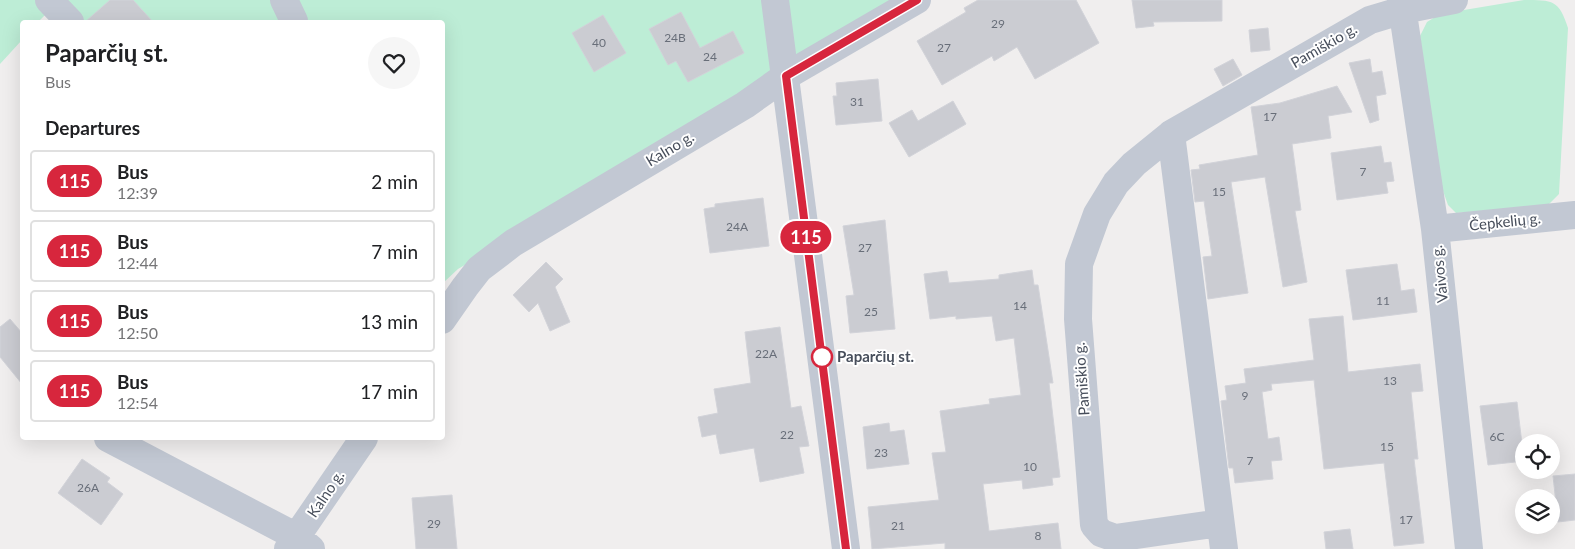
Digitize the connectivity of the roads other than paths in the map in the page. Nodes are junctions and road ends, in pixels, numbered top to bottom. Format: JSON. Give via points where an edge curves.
{"nodes":[{"id":1,"x":49,"y":0,"type":"edge"},
{"id":2,"x":775,"y":0,"type":"edge"},
{"id":3,"x":917,"y":0,"type":"edge"},
{"id":4,"x":1454,"y":0,"type":"edge"},
{"id":5,"x":1402,"y":5,"type":"edge"},
{"id":6,"x":68,"y":20,"type":"edge"},
{"id":7,"x":786,"y":76,"type":"junction"},
{"id":8,"x":1171,"y":134,"type":"junction"},
{"id":9,"x":1575,"y":215,"type":"edge"},
{"id":10,"x":1435,"y":229,"type":"junction"},
{"id":11,"x":445,"y":316,"type":"edge"},
{"id":12,"x":112,"y":440,"type":"edge"},
{"id":13,"x":363,"y":440,"type":"edge"},
{"id":14,"x":1222,"y":536,"type":"edge"},
{"id":15,"x":298,"y":545,"type":"edge"},
{"id":16,"x":846,"y":549,"type":"edge"},
{"id":17,"x":1469,"y":549,"type":"edge"}],
"edges":[{"from":1,"to":6,"type":"street"},
{"from":2,"to":7,"type":"street"},
{"from":3,"to":7,"type":"street","name":"Kalno g."},
{"from":4,"to":5,"type":"street","name":"Pamiškio g."},
{"from":5,"to":8,"type":"street","name":"Pamiškio g.","via":[[1370,20]]},
{"from":5,"to":10,"type":"street","name":"Vaivos g."},
{"from":7,"to":11,"type":"street","name":"Kalno g.","via":[[745,105],[513,243],[479,269]]},
{"from":7,"to":16,"type":"street"},
{"from":8,"to":14,"type":"street","name":"Pamiškio g."},
{"from":8,"to":14,"type":"street","name":"Pamiškio g.","via":[[1116,182],[1097,214],[1079,264],[1078,319],[1094,525],[1101,533],[1115,538]]},
{"from":9,"to":10,"type":"street","name":"Čepkelių g."},
{"from":10,"to":17,"type":"street","name":"Vaivos g."},
{"from":12,"to":15,"type":"street"},
{"from":13,"to":15,"type":"street","name":"Kalno g."}]}
